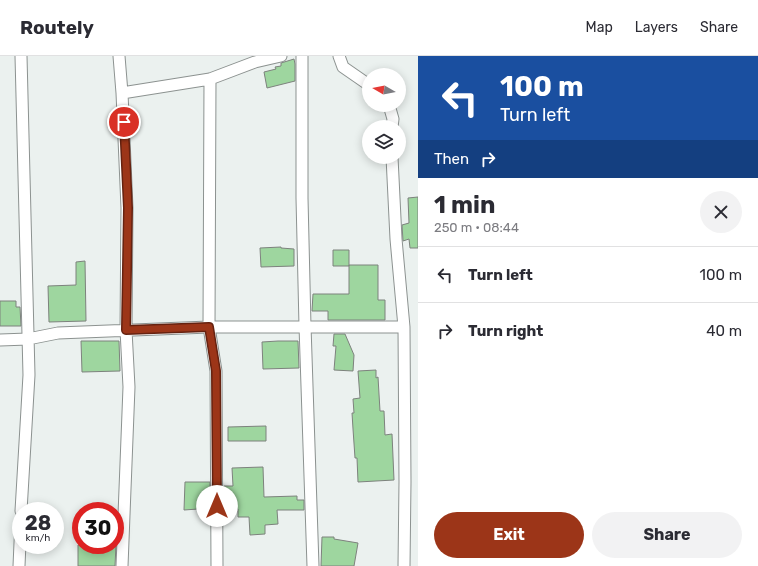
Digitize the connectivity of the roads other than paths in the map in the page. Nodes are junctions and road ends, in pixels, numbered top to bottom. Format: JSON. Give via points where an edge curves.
{"nodes":[{"id":1,"x":21,"y":56,"type":"edge"},
{"id":2,"x":119,"y":56,"type":"edge"},
{"id":3,"x":281,"y":56,"type":"edge"},
{"id":4,"x":302,"y":56,"type":"edge"},
{"id":5,"x":339,"y":56,"type":"edge"},
{"id":6,"x":210,"y":79,"type":"junction"},
{"id":7,"x":362,"y":80,"type":"edge"},
{"id":8,"x":122,"y":93,"type":"junction"},
{"id":9,"x":392,"y":164,"type":"edge"},
{"id":10,"x":304,"y":326,"type":"junction"},
{"id":11,"x":209,"y":327,"type":"junction"},
{"id":12,"x":404,"y":327,"type":"junction"},
{"id":13,"x":126,"y":330,"type":"junction"},
{"id":14,"x":28,"y":339,"type":"junction"},
{"id":15,"x":0,"y":340,"type":"edge"},
{"id":16,"x":22,"y":502,"type":"edge"},
{"id":17,"x":20,"y":554,"type":"edge"},
{"id":18,"x":19,"y":566,"type":"edge"},
{"id":19,"x":122,"y":566,"type":"edge"},
{"id":20,"x":217,"y":566,"type":"edge"},
{"id":21,"x":314,"y":566,"type":"edge"},
{"id":22,"x":404,"y":566,"type":"edge"}],
"edges":[{"from":1,"to":14,"type":"street"},
{"from":2,"to":8,"type":"street"},
{"from":3,"to":6,"type":"street","via":[[255,62]]},
{"from":4,"to":10,"type":"street"},
{"from":5,"to":7,"type":"street","via":[[343,67]]},
{"from":6,"to":8,"type":"street"},
{"from":6,"to":11,"type":"street"},
{"from":8,"to":13,"type":"street","via":[[128,208]]},
{"from":9,"to":12,"type":"street"},
{"from":10,"to":11,"type":"street"},
{"from":10,"to":12,"type":"street"},
{"from":10,"to":21,"type":"street"},
{"from":11,"to":13,"type":"street"},
{"from":11,"to":20,"type":"street","via":[[216,371]]},
{"from":12,"to":22,"type":"street"},
{"from":13,"to":14,"type":"street","via":[[58,333]]},
{"from":13,"to":19,"type":"street","via":[[129,387]]},
{"from":14,"to":15,"type":"street"},
{"from":14,"to":16,"type":"street","via":[[29,374]]},
{"from":17,"to":18,"type":"street"}]}
